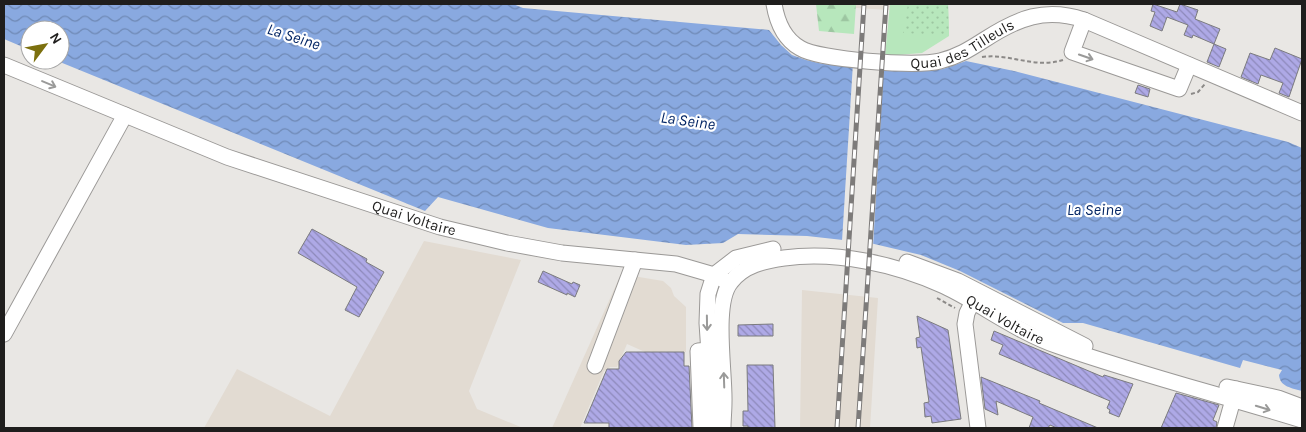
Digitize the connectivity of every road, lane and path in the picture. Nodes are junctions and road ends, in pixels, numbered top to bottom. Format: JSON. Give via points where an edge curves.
{"nodes":[{"id":1,"x":775,"y":6,"type":"edge"},
{"id":2,"x":1084,"y":20,"type":"junction"},
{"id":3,"x":1072,"y":52,"type":"junction"},
{"id":4,"x":975,"y":58,"type":"dead end"},
{"id":5,"x":4,"y":65,"type":"edge"},
{"id":6,"x":1189,"y":65,"type":"junction"},
{"id":7,"x":1302,"y":113,"type":"edge"},
{"id":8,"x":125,"y":116,"type":"junction"},
{"id":9,"x":635,"y":260,"type":"junction"},
{"id":10,"x":714,"y":275,"type":"junction"},
{"id":11,"x":729,"y":283,"type":"junction"},
{"id":12,"x":933,"y":296,"type":"dead end"},
{"id":13,"x":972,"y":302,"type":"junction"},
{"id":14,"x":4,"y":334,"type":"edge"},
{"id":15,"x":716,"y":349,"type":"junction"},
{"id":16,"x":595,"y":366,"type":"dead end"},
{"id":17,"x":1234,"y":394,"type":"junction"},
{"id":18,"x":1302,"y":407,"type":"edge"},
{"id":19,"x":1302,"y":420,"type":"edge"},
{"id":20,"x":701,"y":428,"type":"edge"},
{"id":21,"x":714,"y":428,"type":"edge"},
{"id":22,"x":723,"y":428,"type":"edge"},
{"id":23,"x":978,"y":428,"type":"edge"},
{"id":24,"x":1225,"y":428,"type":"edge"}],
"edges":[{"from":1,"to":2,"type":"street","name":"Quai des Tilleuls","via":[[784,33],[801,49],[819,55],[911,63],[938,62],[958,56],[1030,16],[1069,15]]},
{"from":2,"to":3,"type":"street"},
{"from":2,"to":6,"type":"street","name":"Quai des Tilleuls"},
{"from":3,"to":4,"type":"path","via":[[1051,64],[992,56]]},
{"from":3,"to":6,"type":"street","one_way":true,"via":[[1179,89]]},
{"from":5,"to":8,"type":"street","name":"Quai Voltaire","one_way":true},
{"from":6,"to":7,"type":"street","name":"Quai des Tilleuls"},
{"from":8,"to":9,"type":"street","name":"Quai Voltaire","via":[[228,157],[440,227],[562,253]]},
{"from":8,"to":14,"type":"street"},
{"from":9,"to":10,"type":"street","name":"Quai Voltaire","via":[[676,264]]},
{"from":9,"to":16,"type":"street"},
{"from":10,"to":11,"type":"street","name":"Quai Voltaire"},
{"from":10,"to":13,"type":"street","name":"Quai Voltaire","via":[[736,258],[773,249],[840,250],[890,258],[942,274]]},
{"from":10,"to":15,"type":"street","one_way":true,"via":[[708,294]]},
{"from":11,"to":13,"type":"street","name":"Quai Voltaire","via":[[742,270],[764,260],[796,256],[841,258],[894,268],[944,286]]},
{"from":11,"to":15,"type":"street"},
{"from":12,"to":13,"type":"path"},
{"from":13,"to":17,"type":"street","name":"Quai Voltaire","via":[[1056,346]]},
{"from":13,"to":23,"type":"street","via":[[965,324]]},
{"from":15,"to":20,"type":"street","via":[[698,351]]},
{"from":15,"to":21,"type":"street"},
{"from":22,"to":15,"type":"street","one_way":true,"via":[[724,402]]},
{"from":17,"to":18,"type":"street","name":"Quai Voltaire","via":[[1278,398]]},
{"from":17,"to":19,"type":"street","name":"Quai Voltaire","one_way":true},
{"from":17,"to":24,"type":"street"}]}
